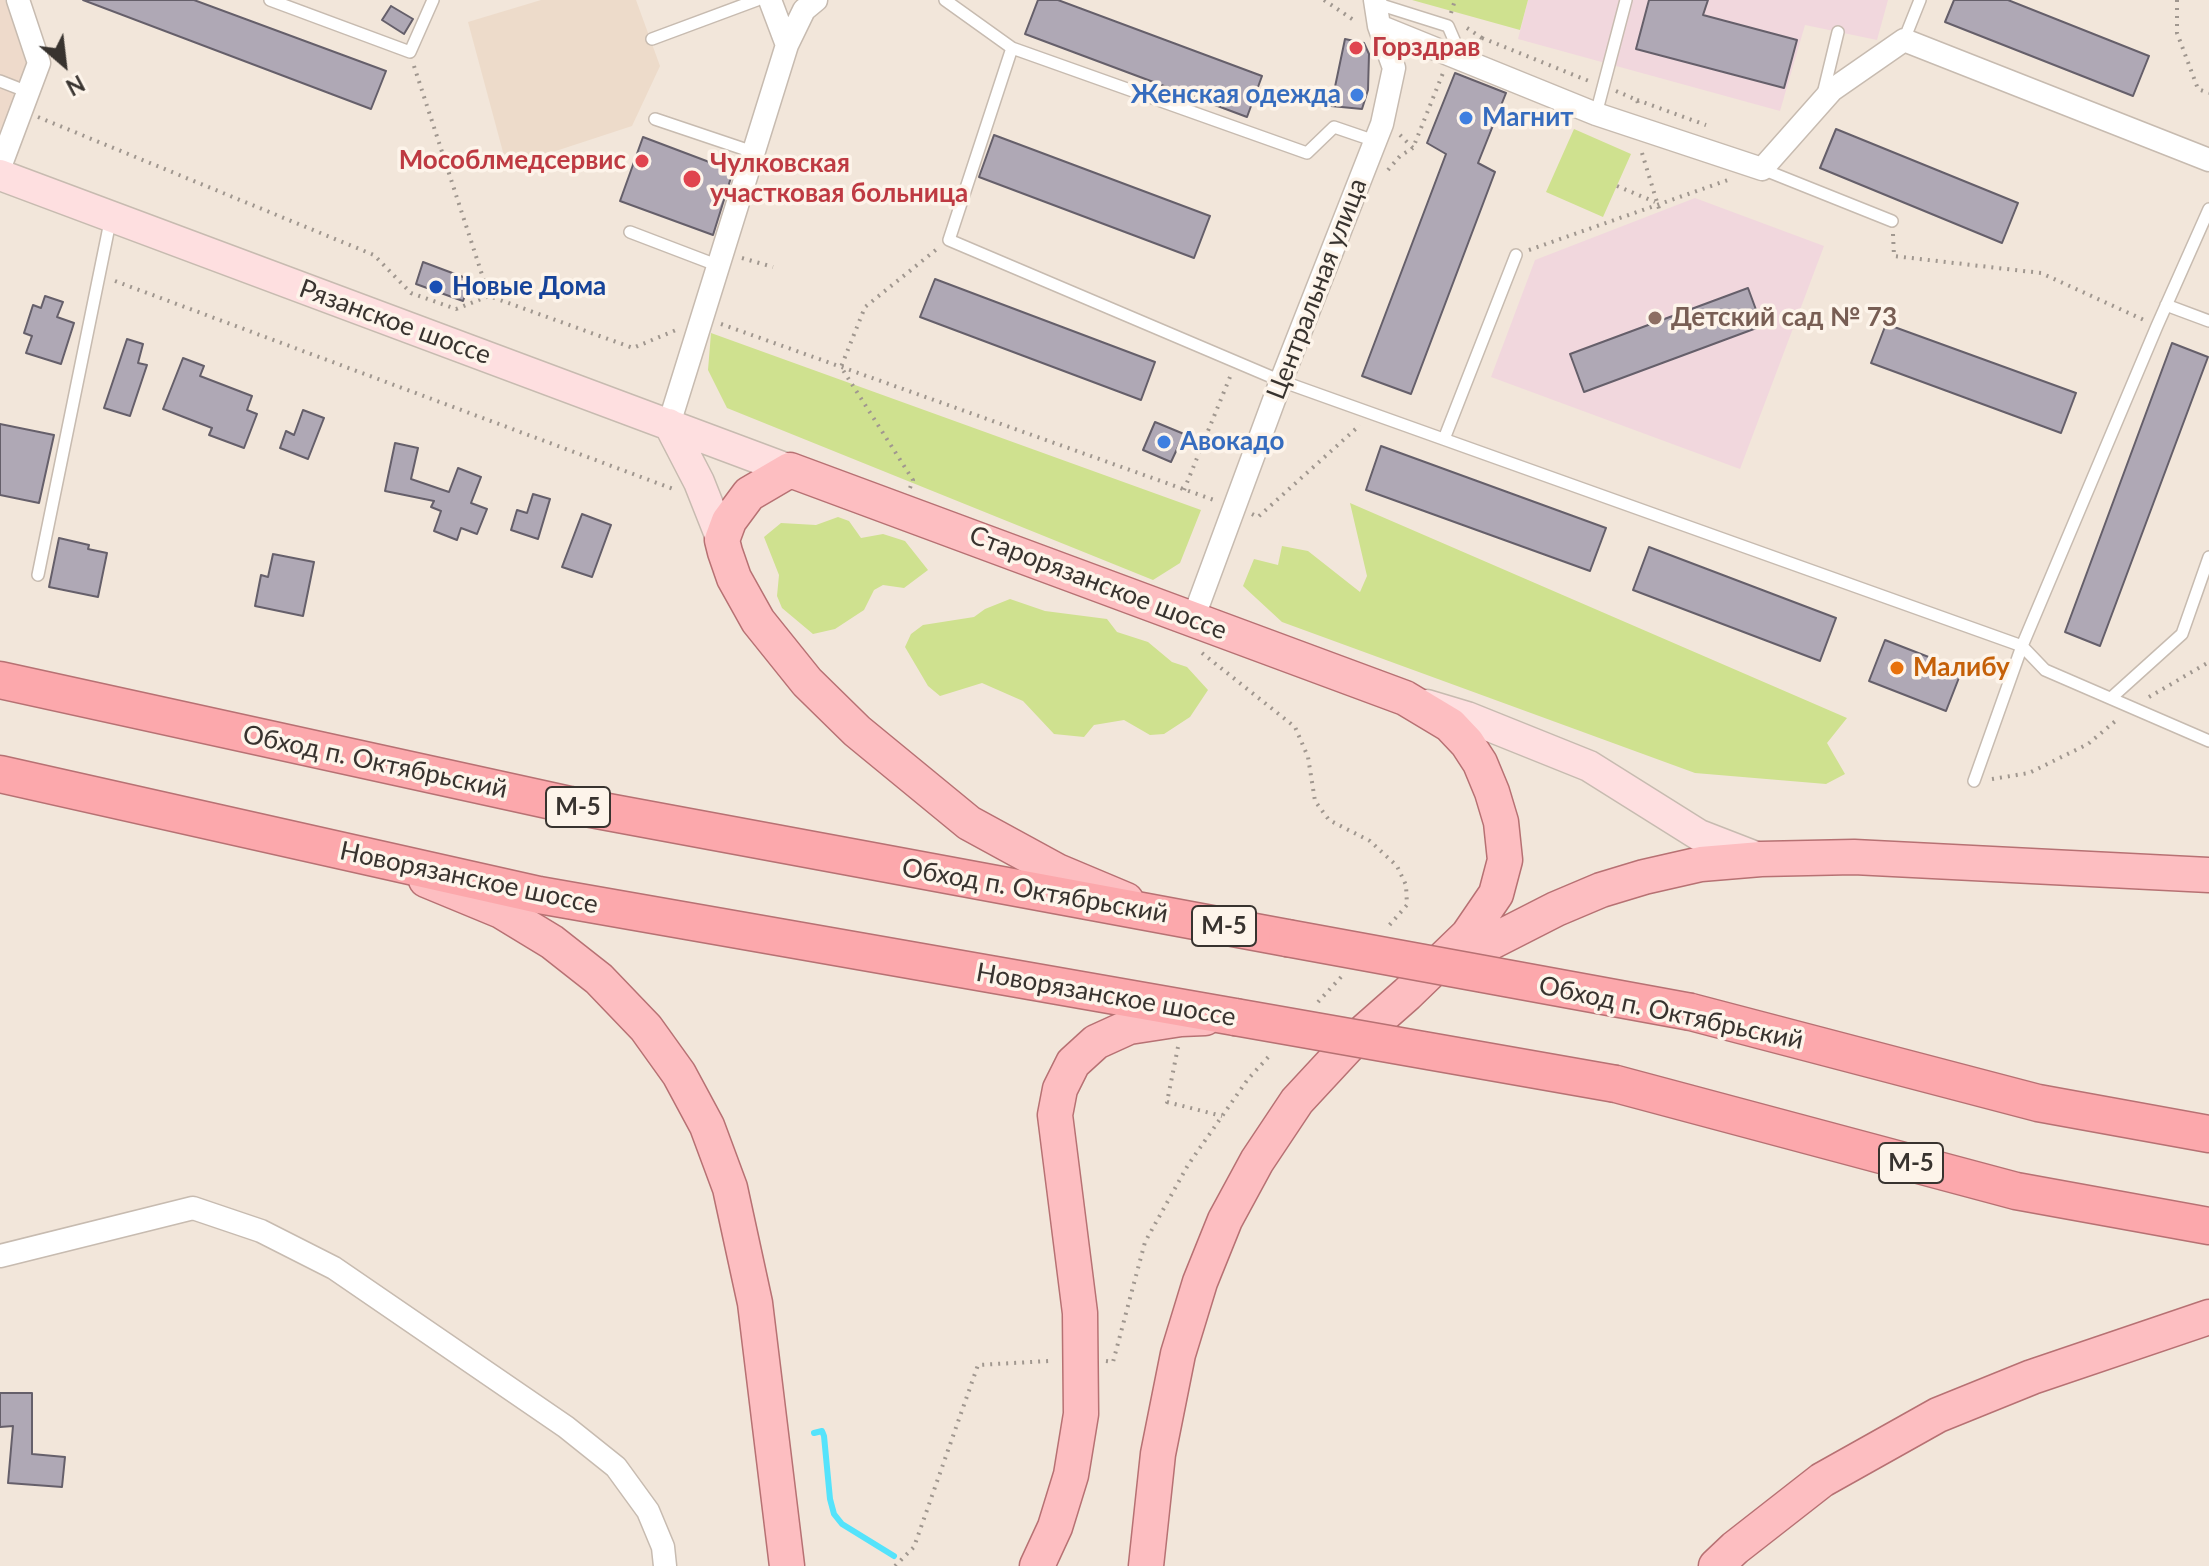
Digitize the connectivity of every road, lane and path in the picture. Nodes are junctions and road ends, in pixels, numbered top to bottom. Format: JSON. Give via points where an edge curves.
{"nodes":[{"id":1,"x":18,"y":0,"type":"edge"},
{"id":2,"x":270,"y":0,"type":"edge"},
{"id":3,"x":433,"y":0,"type":"edge"},
{"id":4,"x":757,"y":0,"type":"edge"},
{"id":5,"x":770,"y":0,"type":"edge"},
{"id":6,"x":816,"y":0,"type":"edge"},
{"id":7,"x":945,"y":0,"type":"edge"},
{"id":8,"x":1626,"y":0,"type":"edge"},
{"id":9,"x":1920,"y":0,"type":"edge"},
{"id":10,"x":2176,"y":0,"type":"edge"},
{"id":11,"x":1375,"y":2,"type":"edge"},
{"id":12,"x":1379,"y":26,"type":"junction"},
{"id":13,"x":1838,"y":32,"type":"dead end"},
{"id":14,"x":652,"y":39,"type":"dead end"},
{"id":15,"x":1904,"y":40,"type":"junction"},
{"id":16,"x":787,"y":45,"type":"junction"},
{"id":17,"x":1012,"y":48,"type":"junction"},
{"id":18,"x":410,"y":52,"type":"junction"},
{"id":19,"x":1454,"y":63,"type":"junction"},
{"id":20,"x":0,"y":81,"type":"edge"},
{"id":21,"x":2209,"y":93,"type":"edge"},
{"id":22,"x":25,"y":101,"type":"junction"},
{"id":23,"x":1821,"y":102,"type":"junction"},
{"id":24,"x":1596,"y":114,"type":"junction"},
{"id":25,"x":1382,"y":116,"type":"junction"},
{"id":26,"x":655,"y":119,"type":"dead end"},
{"id":27,"x":1375,"y":141,"type":"junction"},
{"id":28,"x":753,"y":152,"type":"junction"},
{"id":29,"x":2209,"y":160,"type":"edge"},
{"id":30,"x":0,"y":167,"type":"edge"},
{"id":31,"x":1762,"y":169,"type":"junction"},
{"id":32,"x":0,"y":175,"type":"edge"},
{"id":33,"x":1617,"y":186,"type":"dead end"},
{"id":34,"x":1657,"y":203,"type":"junction"},
{"id":35,"x":2209,"y":209,"type":"edge"},
{"id":36,"x":111,"y":216,"type":"junction"},
{"id":37,"x":1892,"y":221,"type":"joint"},
{"id":38,"x":630,"y":232,"type":"dead end"},
{"id":39,"x":949,"y":240,"type":"junction"},
{"id":40,"x":1516,"y":255,"type":"joint"},
{"id":41,"x":719,"y":266,"type":"junction"},
{"id":42,"x":99,"y":275,"type":"junction"},
{"id":43,"x":489,"y":296,"type":"junction"},
{"id":44,"x":2166,"y":305,"type":"junction"},
{"id":45,"x":702,"y":318,"type":"junction"},
{"id":46,"x":2209,"y":321,"type":"edge"},
{"id":47,"x":2157,"y":326,"type":"junction"},
{"id":48,"x":1237,"y":362,"type":"junction"},
{"id":49,"x":841,"y":367,"type":"junction"},
{"id":50,"x":1281,"y":381,"type":"junction"},
{"id":51,"x":1373,"y":413,"type":"junction"},
{"id":52,"x":669,"y":424,"type":"junction"},
{"id":53,"x":1444,"y":439,"type":"junction"},
{"id":54,"x":790,"y":470,"type":"junction"},
{"id":55,"x":1184,"y":490,"type":"junction"},
{"id":56,"x":677,"y":491,"type":"dead end"},
{"id":57,"x":1218,"y":502,"type":"dead end"},
{"id":58,"x":902,"y":510,"type":"junction"},
{"id":59,"x":1258,"y":517,"type":"dead end"},
{"id":60,"x":722,"y":540,"type":"junction"},
{"id":61,"x":2209,"y":557,"type":"edge"},
{"id":62,"x":38,"y":575,"type":"dead end"},
{"id":63,"x":1195,"y":634,"type":"junction"},
{"id":64,"x":2022,"y":646,"type":"junction"},
{"id":65,"x":2209,"y":663,"type":"edge"},
{"id":66,"x":0,"y":680,"type":"edge"},
{"id":67,"x":1405,"y":698,"type":"junction"},
{"id":68,"x":2111,"y":698,"type":"junction"},
{"id":69,"x":2132,"y":706,"type":"junction"},
{"id":70,"x":2209,"y":741,"type":"edge"},
{"id":71,"x":6,"y":777,"type":"edge"},
{"id":72,"x":1974,"y":781,"type":"joint"},
{"id":73,"x":1761,"y":859,"type":"junction"},
{"id":74,"x":377,"y":860,"type":"junction"},
{"id":75,"x":2209,"y":875,"type":"edge"},
{"id":76,"x":1160,"y":915,"type":"junction"},
{"id":77,"x":1386,"y":928,"type":"dead end"},
{"id":78,"x":1344,"y":975,"type":"dead end"},
{"id":79,"x":1407,"y":994,"type":"junction"},
{"id":80,"x":1312,"y":1009,"type":"dead end"},
{"id":81,"x":1235,"y":1017,"type":"junction"},
{"id":82,"x":1280,"y":1044,"type":"dead end"},
{"id":83,"x":1178,"y":1045,"type":"dead end"},
{"id":84,"x":1222,"y":1116,"type":"junction"},
{"id":85,"x":2209,"y":1134,"type":"edge"},
{"id":86,"x":2209,"y":1226,"type":"edge"},
{"id":87,"x":0,"y":1256,"type":"edge"},
{"id":88,"x":2209,"y":1317,"type":"edge"},
{"id":89,"x":1049,"y":1361,"type":"dead end"},
{"id":90,"x":1104,"y":1361,"type":"dead end"},
{"id":91,"x":665,"y":1566,"type":"edge"},
{"id":92,"x":787,"y":1566,"type":"edge"},
{"id":93,"x":895,"y":1566,"type":"edge"},
{"id":94,"x":1037,"y":1566,"type":"edge"},
{"id":95,"x":1146,"y":1566,"type":"edge"},
{"id":96,"x":1716,"y":1566,"type":"edge"}],
"edges":[{"from":1,"to":22,"type":"street","via":[[39,63]]},
{"from":2,"to":18,"type":"lane"},
{"from":3,"to":18,"type":"lane"},
{"from":4,"to":14,"type":"lane"},
{"from":5,"to":16,"type":"street"},
{"from":6,"to":16,"type":"street","via":[[804,10]]},
{"from":7,"to":17,"type":"lane"},
{"from":8,"to":24,"type":"lane"},
{"from":9,"to":15,"type":"lane"},
{"from":10,"to":21,"type":"path","via":[[2177,33],[2198,89]]},
{"from":11,"to":12,"type":"street","name":"Центральная улица"},
{"from":11,"to":19,"type":"lane","via":[[1448,26]]},
{"from":12,"to":19,"type":"street"},
{"from":12,"to":25,"type":"street","name":"Центральная улица","via":[[1394,68]]},
{"from":13,"to":23,"type":"lane"},
{"from":15,"to":23,"type":"street"},
{"from":15,"to":29,"type":"street"},
{"from":16,"to":28,"type":"street"},
{"from":17,"to":27,"type":"lane","via":[[1307,153],[1334,127]]},
{"from":17,"to":39,"type":"lane"},
{"from":18,"to":43,"type":"path"},
{"from":19,"to":24,"type":"street"},
{"from":19,"to":25,"type":"path","via":[[1413,148]]},
{"from":20,"to":22,"type":"lane"},
{"from":22,"to":30,"type":"street"},
{"from":22,"to":43,"type":"path","via":[[374,255],[411,293],[456,309]]},
{"from":23,"to":31,"type":"street"},
{"from":24,"to":31,"type":"street"},
{"from":25,"to":27,"type":"street","name":"Центральная улица"},
{"from":26,"to":28,"type":"lane"},
{"from":27,"to":50,"type":"street","name":"Центральная улица"},
{"from":28,"to":41,"type":"street"},
{"from":31,"to":34,"type":"path"},
{"from":31,"to":37,"type":"lane"},
{"from":32,"to":36,"type":"main road","name":"Рязанское шоссе"},
{"from":33,"to":34,"type":"path"},
{"from":34,"to":40,"type":"path"},
{"from":35,"to":44,"type":"lane"},
{"from":36,"to":42,"type":"lane"},
{"from":36,"to":52,"type":"main road","name":"Рязанское шоссе"},
{"from":37,"to":47,"type":"path","via":[[1894,256],[2041,273]]},
{"from":38,"to":41,"type":"lane"},
{"from":39,"to":48,"type":"lane"},
{"from":39,"to":49,"type":"path","via":[[865,307]]},
{"from":40,"to":53,"type":"lane"},
{"from":41,"to":45,"type":"street"},
{"from":42,"to":56,"type":"path"},
{"from":42,"to":62,"type":"lane"},
{"from":43,"to":45,"type":"path","via":[[633,348]]},
{"from":44,"to":46,"type":"lane"},
{"from":44,"to":47,"type":"lane"},
{"from":45,"to":49,"type":"path"},
{"from":45,"to":52,"type":"street"},
{"from":47,"to":64,"type":"lane"},
{"from":48,"to":50,"type":"lane"},
{"from":48,"to":55,"type":"path"},
{"from":49,"to":55,"type":"path"},
{"from":49,"to":58,"type":"path","via":[[913,480]]},
{"from":50,"to":51,"type":"lane"},
{"from":50,"to":63,"type":"street","name":"Центральная улица"},
{"from":51,"to":53,"type":"lane"},
{"from":51,"to":59,"type":"path"},
{"from":52,"to":54,"type":"main road","name":"Рязанское шоссе"},
{"from":52,"to":60,"type":"main road"},
{"from":53,"to":64,"type":"lane"},
{"from":54,"to":58,"type":"main road","name":"Старорязанское шоссе"},
{"from":54,"to":60,"type":"main road","via":[[749,494]]},
{"from":55,"to":57,"type":"path"},
{"from":58,"to":63,"type":"main road","name":"Старорязанское шоссе"},
{"from":60,"to":76,"type":"main road","via":[[734,578],[758,621],[807,682],[857,731],[969,823],[1057,871]]},
{"from":61,"to":68,"type":"lane","via":[[2182,634]]},
{"from":63,"to":67,"type":"main road","name":"Старорязанское шоссе"},
{"from":63,"to":77,"type":"path","via":[[1295,727],[1308,757],[1315,801],[1329,820],[1370,841],[1397,866],[1407,905]]},
{"from":64,"to":68,"type":"lane","via":[[2045,670]]},
{"from":64,"to":72,"type":"lane"},
{"from":65,"to":69,"type":"path"},
{"from":66,"to":76,"type":"highway","name":"Обход п. Октябрьский","number":"М-5","via":[[570,805]]},
{"from":67,"to":73,"type":"main road","via":[[1589,766],[1699,835]]},
{"from":67,"to":79,"type":"main road","name":"Старорязанское шоссе","via":[[1450,725],[1480,763],[1501,822],[1505,860],[1484,914]]},
{"from":68,"to":69,"type":"lane"},
{"from":69,"to":70,"type":"lane"},
{"from":69,"to":72,"type":"path","via":[[2088,744],[2029,773]]},
{"from":71,"to":74,"type":"highway","name":"Новорязанское шоссе","number":"М-5"},
{"from":73,"to":75,"type":"main road","via":[[1854,857]]},
{"from":73,"to":79,"type":"main road","via":[[1701,864],[1601,890],[1498,937]]},
{"from":74,"to":81,"type":"highway","name":"Новорязанское шоссе","number":"М-5","via":[[539,895]]},
{"from":74,"to":92,"type":"main road","via":[[501,911],[552,942],[599,979],[646,1028],[679,1074],[707,1126],[730,1188],[755,1303]]},
{"from":76,"to":85,"type":"highway","name":"Обход п. Октябрьский","number":"М-5","bridge":true,"via":[[1691,1012],[2038,1103]]},
{"from":78,"to":80,"type":"path"},
{"from":79,"to":95,"type":"main road","via":[[1297,1101],[1225,1220],[1178,1354],[1158,1454]]},
{"from":81,"to":86,"type":"highway","name":"Новорязанское шоссе","number":"М-5","bridge":true,"via":[[1616,1084],[2016,1191]]},
{"from":81,"to":94,"type":"main road","via":[[1129,1027],[1096,1042],[1073,1063],[1060,1089],[1055,1115],[1080,1313],[1081,1414],[1071,1475]]},
{"from":82,"to":84,"type":"path"},
{"from":83,"to":84,"type":"path","via":[[1167,1102]]},
{"from":84,"to":90,"type":"path","via":[[1145,1242],[1113,1362]]},
{"from":87,"to":91,"type":"street","via":[[193,1208],[261,1231],[334,1268],[616,1467],[648,1511]]},
{"from":88,"to":96,"type":"main road","via":[[1938,1415],[1822,1480]]},
{"from":89,"to":93,"type":"path","via":[[978,1365],[914,1547]]}]}
